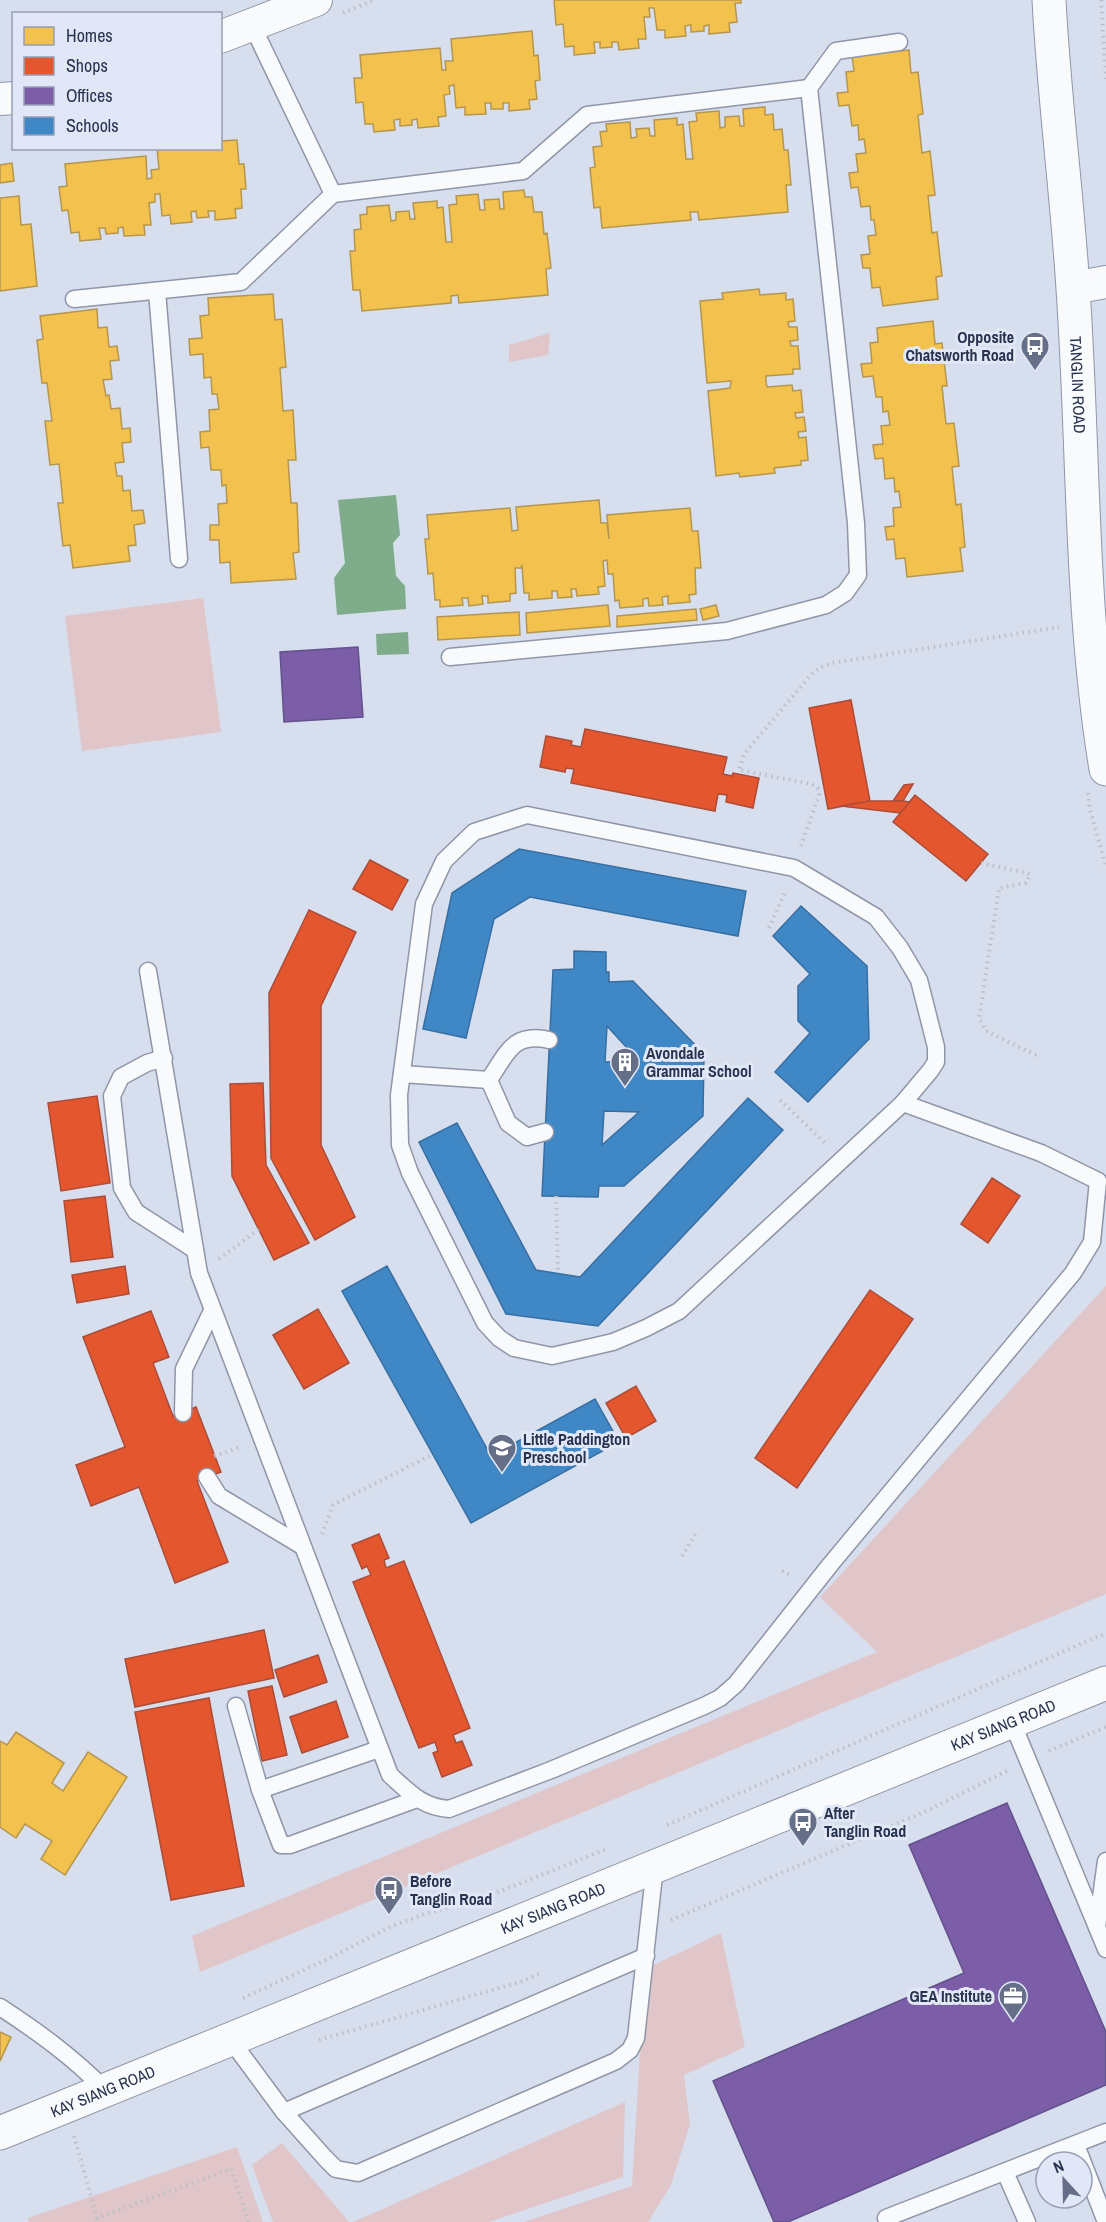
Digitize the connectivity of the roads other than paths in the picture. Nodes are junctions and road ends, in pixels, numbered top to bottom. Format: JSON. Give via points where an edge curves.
{"nodes":[{"id":1,"x":316,"y":0,"type":"edge"},
{"id":2,"x":1049,"y":0,"type":"edge"},
{"id":3,"x":1069,"y":0,"type":"edge"},
{"id":4,"x":252,"y":24,"type":"junction"},
{"id":5,"x":222,"y":36,"type":"edge"},
{"id":6,"x":899,"y":42,"type":"dead end"},
{"id":7,"x":809,"y":88,"type":"junction"},
{"id":8,"x":333,"y":194,"type":"junction"},
{"id":9,"x":1091,"y":285,"type":"edge"},
{"id":10,"x":157,"y":291,"type":"junction"},
{"id":11,"x":74,"y":299,"type":"dead end"},
{"id":12,"x":179,"y":559,"type":"dead end"},
{"id":13,"x":1106,"y":585,"type":"edge"},
{"id":14,"x":450,"y":657,"type":"dead end"},
{"id":15,"x":1106,"y":769,"type":"edge"},
{"id":16,"x":148,"y":971,"type":"dead end"},
{"id":17,"x":549,"y":1040,"type":"dead end"},
{"id":18,"x":164,"y":1058,"type":"junction"},
{"id":19,"x":402,"y":1074,"type":"junction"},
{"id":20,"x":489,"y":1080,"type":"junction"},
{"id":21,"x":903,"y":1102,"type":"junction"},
{"id":22,"x":545,"y":1132,"type":"dead end"},
{"id":23,"x":1102,"y":1179,"type":"edge"},
{"id":24,"x":195,"y":1250,"type":"junction"},
{"id":25,"x":213,"y":1311,"type":"junction"},
{"id":26,"x":183,"y":1413,"type":"dead end"},
{"id":27,"x":207,"y":1477,"type":"dead end"},
{"id":28,"x":302,"y":1546,"type":"junction"},
{"id":29,"x":1106,"y":1683,"type":"edge"},
{"id":30,"x":236,"y":1706,"type":"dead end"},
{"id":31,"x":1012,"y":1722,"type":"junction"},
{"id":32,"x":380,"y":1749,"type":"junction"},
{"id":33,"x":260,"y":1790,"type":"junction"},
{"id":34,"x":417,"y":1799,"type":"junction"},
{"id":35,"x":1106,"y":1861,"type":"edge"},
{"id":36,"x":655,"y":1866,"type":"junction"},
{"id":37,"x":1097,"y":1928,"type":"junction"},
{"id":38,"x":1106,"y":1949,"type":"edge"},
{"id":39,"x":646,"y":1956,"type":"junction"},
{"id":40,"x":0,"y":2007,"type":"edge"},
{"id":41,"x":230,"y":2039,"type":"junction"},
{"id":42,"x":105,"y":2090,"type":"junction"},
{"id":43,"x":284,"y":2112,"type":"junction"},
{"id":44,"x":1106,"y":2132,"type":"edge"},
{"id":45,"x":0,"y":2133,"type":"edge"},
{"id":46,"x":1076,"y":2145,"type":"junction"},
{"id":47,"x":1005,"y":2172,"type":"junction"},
{"id":48,"x":886,"y":2218,"type":"dead end"},
{"id":49,"x":1027,"y":2222,"type":"edge"},
{"id":50,"x":1106,"y":2222,"type":"edge"}],
"edges":[{"from":1,"to":4,"type":"street"},
{"from":2,"to":9,"type":"main road","name":"TANGLIN ROAD","via":[[1051,45]]},
{"from":3,"to":9,"type":"main road","name":"TANGLIN ROAD","via":[[1071,94]]},
{"from":4,"to":5,"type":"street"},
{"from":4,"to":8,"type":"lane"},
{"from":6,"to":7,"type":"lane","via":[[836,51]]},
{"from":7,"to":8,"type":"lane","via":[[587,115],[523,171]]},
{"from":7,"to":14,"type":"lane","via":[[856,524],[858,575],[844,593],[826,605],[727,631]]},
{"from":8,"to":10,"type":"lane","via":[[241,282]]},
{"from":9,"to":13,"type":"main road","name":"TANGLIN ROAD"},
{"from":9,"to":15,"type":"main road","name":"TANGLIN ROAD","via":[[1089,622]]},
{"from":10,"to":11,"type":"lane"},
{"from":10,"to":12,"type":"lane"},
{"from":16,"to":18,"type":"lane"},
{"from":17,"to":20,"type":"lane","via":[[532,1037],[513,1045]]},
{"from":18,"to":24,"type":"lane"},
{"from":18,"to":24,"type":"lane","via":[[121,1077],[112,1096],[122,1188],[136,1212]]},
{"from":19,"to":20,"type":"lane"},
{"from":19,"to":21,"type":"lane","via":[[400,1145],[484,1323],[514,1348],[552,1356],[613,1342],[679,1311]]},
{"from":19,"to":21,"type":"lane","via":[[424,904],[444,861],[474,832],[527,815],[794,868],[876,917],[919,980],[936,1047],[936,1062]]},
{"from":20,"to":22,"type":"lane","via":[[508,1122],[527,1137]]},
{"from":21,"to":23,"type":"lane"},
{"from":23,"to":34,"type":"lane","via":[[1092,1242],[1073,1273],[736,1684],[704,1706],[449,1809],[433,1808]]},
{"from":24,"to":25,"type":"lane"},
{"from":25,"to":26,"type":"lane","via":[[184,1369]]},
{"from":25,"to":28,"type":"lane"},
{"from":27,"to":28,"type":"lane","via":[[219,1496]]},
{"from":28,"to":32,"type":"lane"},
{"from":29,"to":31,"type":"main road","name":"KAY SIANG ROAD"},
{"from":30,"to":33,"type":"lane"},
{"from":31,"to":36,"type":"main road","name":"KAY SIANG ROAD"},
{"from":31,"to":37,"type":"lane"},
{"from":32,"to":33,"type":"lane"},
{"from":32,"to":34,"type":"lane","via":[[390,1775]]},
{"from":33,"to":34,"type":"lane","via":[[281,1845]]},
{"from":35,"to":37,"type":"lane"},
{"from":36,"to":39,"type":"lane"},
{"from":36,"to":41,"type":"main road","name":"KAY SIANG ROAD"},
{"from":37,"to":38,"type":"lane"},
{"from":39,"to":43,"type":"lane"},
{"from":39,"to":43,"type":"lane","via":[[636,2038],[630,2050],[616,2061],[358,2173],[336,2169]]},
{"from":40,"to":42,"type":"lane","via":[[50,2040]]},
{"from":41,"to":42,"type":"main road","name":"KAY SIANG ROAD"},
{"from":41,"to":43,"type":"lane"},
{"from":42,"to":45,"type":"main road","name":"KAY SIANG ROAD"},
{"from":44,"to":46,"type":"lane"},
{"from":46,"to":47,"type":"lane"},
{"from":46,"to":50,"type":"lane"},
{"from":47,"to":48,"type":"lane"},
{"from":47,"to":49,"type":"lane"}]}
